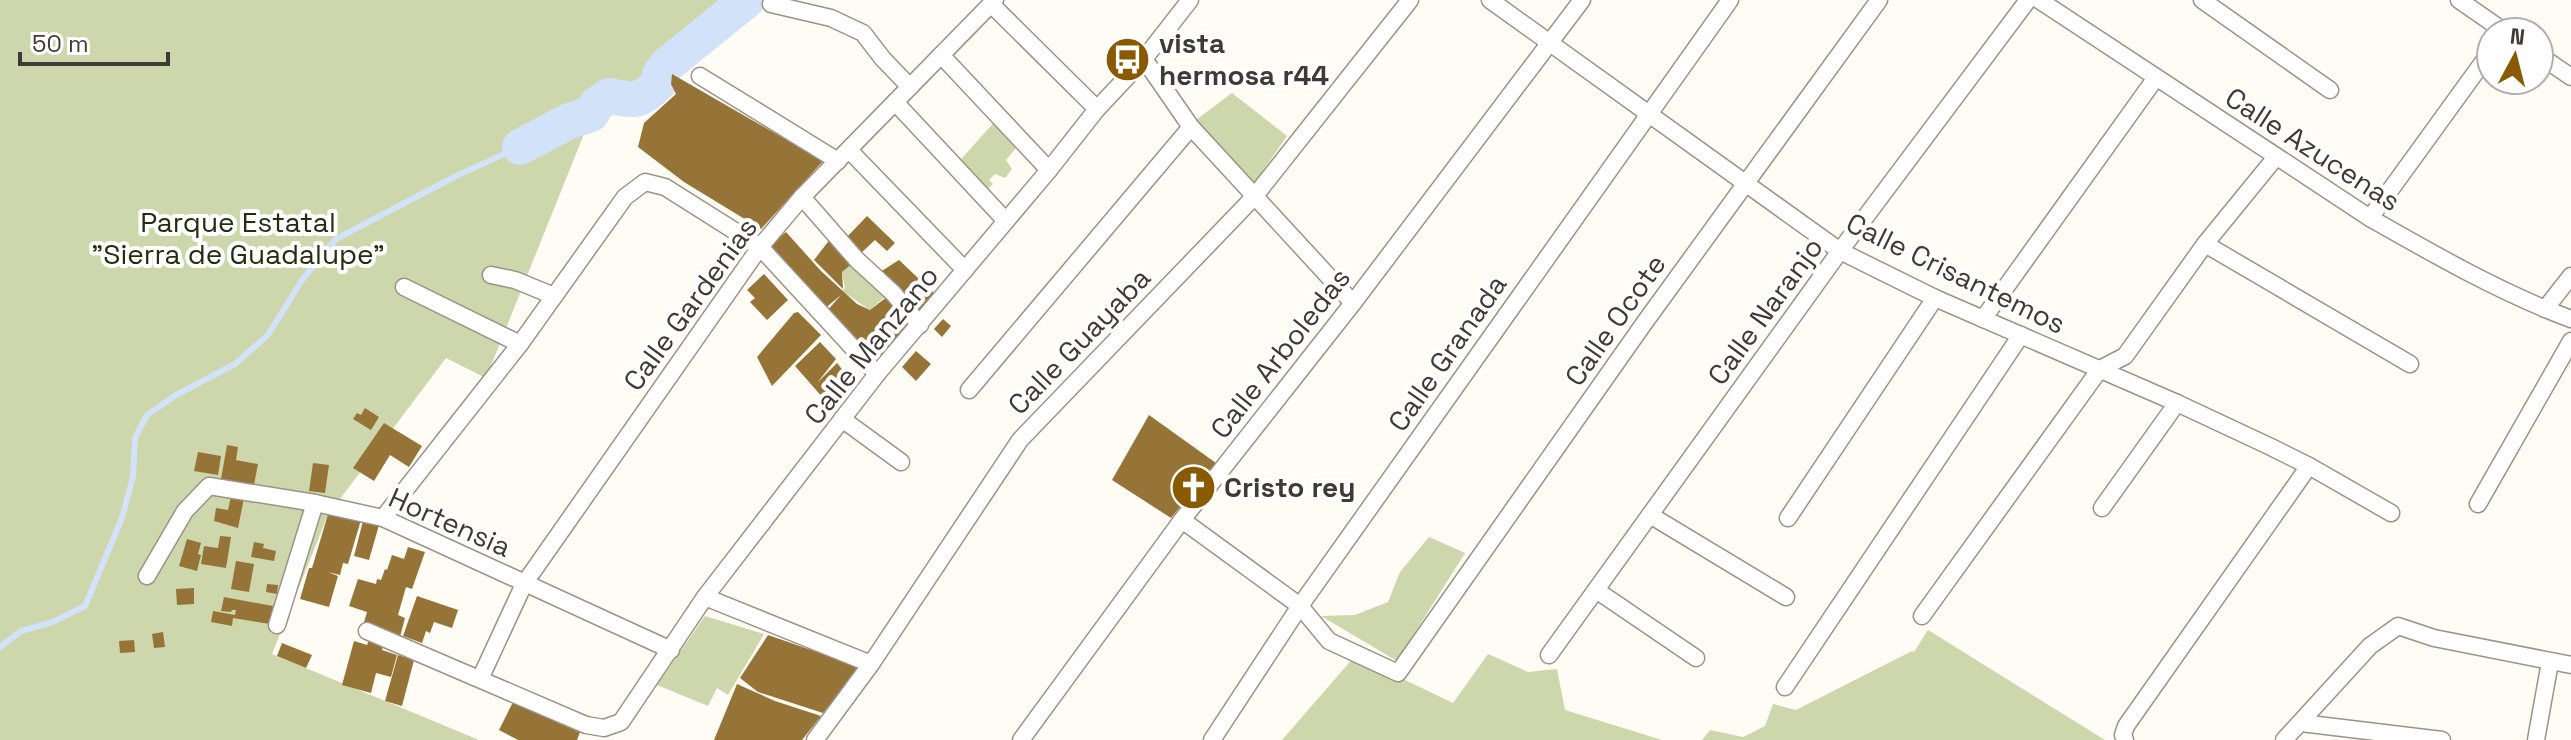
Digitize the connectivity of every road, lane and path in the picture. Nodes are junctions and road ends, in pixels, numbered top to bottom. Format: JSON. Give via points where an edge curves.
{"nodes":[{"id":1,"x":1190,"y":0,"type":"edge"},
{"id":2,"x":1410,"y":0,"type":"edge"},
{"id":3,"x":1490,"y":0,"type":"edge"},
{"id":4,"x":1582,"y":0,"type":"edge"},
{"id":5,"x":1730,"y":0,"type":"edge"},
{"id":6,"x":1879,"y":0,"type":"edge"},
{"id":7,"x":2028,"y":0,"type":"edge"},
{"id":8,"x":2039,"y":0,"type":"edge"},
{"id":9,"x":2202,"y":0,"type":"edge"},
{"id":10,"x":993,"y":2,"type":"edge"},
{"id":11,"x":2471,"y":3,"type":"edge"},
{"id":12,"x":771,"y":4,"type":"dead end"},
{"id":13,"x":2486,"y":16,"type":"edge"},
{"id":14,"x":1550,"y":43,"type":"junction"},
{"id":15,"x":941,"y":55,"type":"junction"},
{"id":16,"x":1144,"y":59,"type":"junction"},
{"id":17,"x":2475,"y":73,"type":"edge"},
{"id":18,"x":700,"y":76,"type":"dead end"},
{"id":19,"x":2155,"y":79,"type":"junction"},
{"id":20,"x":910,"y":87,"type":"junction"},
{"id":21,"x":2330,"y":90,"type":"dead end"},
{"id":22,"x":895,"y":102,"type":"junction"},
{"id":23,"x":1097,"y":109,"type":"junction"},
{"id":24,"x":1648,"y":115,"type":"junction"},
{"id":25,"x":1191,"y":127,"type":"junction"},
{"id":26,"x":843,"y":155,"type":"junction"},
{"id":27,"x":2276,"y":157,"type":"junction"},
{"id":28,"x":1049,"y":170,"type":"junction"},
{"id":29,"x":1745,"y":184,"type":"junction"},
{"id":30,"x":802,"y":197,"type":"junction"},
{"id":31,"x":1254,"y":197,"type":"junction"},
{"id":32,"x":2370,"y":218,"type":"junction"},
{"id":33,"x":1006,"y":221,"type":"junction"},
{"id":34,"x":2205,"y":244,"type":"junction"},
{"id":35,"x":760,"y":247,"type":"junction"},
{"id":36,"x":1840,"y":251,"type":"junction"},
{"id":37,"x":965,"y":270,"type":"junction"},
{"id":38,"x":491,"y":275,"type":"dead end"},
{"id":39,"x":2571,"y":276,"type":"edge"},
{"id":40,"x":404,"y":287,"type":"dead end"},
{"id":41,"x":554,"y":296,"type":"junction"},
{"id":42,"x":1935,"y":298,"type":"junction"},
{"id":43,"x":1353,"y":303,"type":"junction"},
{"id":44,"x":2545,"y":309,"type":"junction"},
{"id":45,"x":1983,"y":319,"type":"junction"},
{"id":46,"x":2571,"y":319,"type":"edge"},
{"id":47,"x":920,"y":325,"type":"junction"},
{"id":48,"x":2021,"y":335,"type":"junction"},
{"id":49,"x":2571,"y":341,"type":"edge"},
{"id":50,"x":520,"y":344,"type":"junction"},
{"id":51,"x":2410,"y":364,"type":"dead end"},
{"id":52,"x":2100,"y":369,"type":"junction"},
{"id":53,"x":877,"y":374,"type":"junction"},
{"id":54,"x":969,"y":390,"type":"dead end"},
{"id":55,"x":2177,"y":403,"type":"junction"},
{"id":56,"x":842,"y":419,"type":"junction"},
{"id":57,"x":901,"y":462,"type":"dead end"},
{"id":58,"x":2309,"y":466,"type":"junction"},
{"id":59,"x":315,"y":503,"type":"junction"},
{"id":60,"x":2478,"y":504,"type":"dead end"},
{"id":61,"x":2102,"y":508,"type":"dead end"},
{"id":62,"x":2391,"y":513,"type":"dead end"},
{"id":63,"x":1650,"y":515,"type":"junction"},
{"id":64,"x":383,"y":518,"type":"junction"},
{"id":65,"x":1788,"y":518,"type":"dead end"},
{"id":66,"x":1182,"y":520,"type":"junction"},
{"id":67,"x":147,"y":576,"type":"dead end"},
{"id":68,"x":524,"y":584,"type":"junction"},
{"id":69,"x":1596,"y":590,"type":"junction"},
{"id":70,"x":705,"y":597,"type":"junction"},
{"id":71,"x":1786,"y":597,"type":"dead end"},
{"id":72,"x":1300,"y":606,"type":"junction"},
{"id":73,"x":1922,"y":616,"type":"dead end"},
{"id":74,"x":277,"y":625,"type":"dead end"},
{"id":75,"x":367,"y":631,"type":"dead end"},
{"id":76,"x":671,"y":650,"type":"junction"},
{"id":77,"x":1549,"y":655,"type":"dead end"},
{"id":78,"x":1696,"y":658,"type":"dead end"},
{"id":79,"x":2550,"y":662,"type":"junction"},
{"id":80,"x":871,"y":664,"type":"junction"},
{"id":81,"x":2571,"y":665,"type":"edge"},
{"id":82,"x":480,"y":679,"type":"junction"},
{"id":83,"x":1785,"y":687,"type":"dead end"},
{"id":84,"x":2301,"y":723,"type":"junction"},
{"id":85,"x":2410,"y":738,"type":"edge"},
{"id":86,"x":815,"y":740,"type":"edge"},
{"id":87,"x":1021,"y":740,"type":"edge"},
{"id":88,"x":1212,"y":740,"type":"edge"},
{"id":89,"x":2125,"y":740,"type":"edge"},
{"id":90,"x":2284,"y":740,"type":"edge"},
{"id":91,"x":2442,"y":740,"type":"edge"},
{"id":92,"x":2536,"y":740,"type":"edge"}],
"edges":[{"from":1,"to":16,"type":"street","name":"Calle Manzano"},
{"from":2,"to":31,"type":"street","name":"Calle Guayaba"},
{"from":3,"to":14,"type":"street","name":"Calle Crisantemos"},
{"from":4,"to":14,"type":"street","name":"Calle Arboledas"},
{"from":5,"to":24,"type":"street","name":"Calle Granada"},
{"from":6,"to":29,"type":"street","name":"Calle Ocote"},
{"from":7,"to":36,"type":"street","name":"Calle Naranjo"},
{"from":8,"to":19,"type":"street","name":"Calle Azucenas"},
{"from":9,"to":21,"type":"street"},
{"from":10,"to":15,"type":"street","name":"Calle Gardenias"},
{"from":10,"to":23,"type":"street"},
{"from":11,"to":13,"type":"street"},
{"from":12,"to":20,"type":"street","via":[[831,18],[863,33]]},
{"from":14,"to":24,"type":"street","name":"Calle Crisantemos"},
{"from":14,"to":43,"type":"street","name":"Calle Arboledas"},
{"from":15,"to":20,"type":"street","name":"Calle Gardenias"},
{"from":15,"to":28,"type":"street"},
{"from":16,"to":23,"type":"street","name":"Calle Manzano"},
{"from":16,"to":25,"type":"street"},
{"from":17,"to":32,"type":"street"},
{"from":18,"to":26,"type":"street"},
{"from":19,"to":27,"type":"street","name":"Calle Azucenas"},
{"from":19,"to":45,"type":"street"},
{"from":20,"to":22,"type":"street","name":"Calle Gardenias"},
{"from":22,"to":26,"type":"street","name":"Calle Gardenias"},
{"from":22,"to":33,"type":"street"},
{"from":23,"to":28,"type":"street","name":"Calle Manzano"},
{"from":24,"to":29,"type":"street","name":"Calle Crisantemos"},
{"from":24,"to":72,"type":"street","name":"Calle Granada"},
{"from":25,"to":31,"type":"street"},
{"from":25,"to":54,"type":"street"},
{"from":26,"to":30,"type":"street","name":"Calle Gardenias"},
{"from":26,"to":37,"type":"street"},
{"from":27,"to":32,"type":"street","name":"Calle Azucenas"},
{"from":27,"to":34,"type":"street"},
{"from":28,"to":33,"type":"street","name":"Calle Manzano"},
{"from":29,"to":36,"type":"street","name":"Calle Crisantemos"},
{"from":29,"to":72,"type":"street","name":"Calle Ocote","via":[[1398,673],[1329,641]]},
{"from":30,"to":35,"type":"street","name":"Calle Gardenias"},
{"from":30,"to":47,"type":"street"},
{"from":31,"to":43,"type":"street"},
{"from":31,"to":80,"type":"street","name":"Calle Guayaba","via":[[1020,440]]},
{"from":32,"to":44,"type":"street","name":"Calle Azucenas"},
{"from":33,"to":37,"type":"street","name":"Calle Manzano"},
{"from":34,"to":51,"type":"street"},
{"from":34,"to":52,"type":"street","via":[[2125,356]]},
{"from":35,"to":41,"type":"street","via":[[665,187],[645,182],[625,197]]},
{"from":35,"to":53,"type":"street"},
{"from":35,"to":68,"type":"street","name":"Calle Gardenias"},
{"from":36,"to":42,"type":"street","name":"Calle Crisantemos"},
{"from":36,"to":63,"type":"street","name":"Calle Naranjo"},
{"from":37,"to":47,"type":"street","name":"Calle Manzano"},
{"from":38,"to":41,"type":"street"},
{"from":39,"to":44,"type":"street"},
{"from":40,"to":50,"type":"street"},
{"from":41,"to":50,"type":"street"},
{"from":42,"to":45,"type":"street","name":"Calle Crisantemos"},
{"from":42,"to":65,"type":"street"},
{"from":43,"to":66,"type":"street","name":"Calle Arboledas"},
{"from":44,"to":46,"type":"street","name":"Calle Azucenas"},
{"from":45,"to":48,"type":"street","name":"Calle Crisantemos"},
{"from":47,"to":53,"type":"street","name":"Calle Manzano"},
{"from":48,"to":52,"type":"street","name":"Calle Crisantemos"},
{"from":48,"to":83,"type":"street"},
{"from":49,"to":60,"type":"street"},
{"from":50,"to":64,"type":"street"},
{"from":52,"to":55,"type":"street","name":"Calle Crisantemos"},
{"from":52,"to":73,"type":"street"},
{"from":53,"to":56,"type":"street","name":"Calle Manzano"},
{"from":55,"to":58,"type":"street","name":"Calle Crisantemos"},
{"from":55,"to":61,"type":"street"},
{"from":56,"to":57,"type":"street"},
{"from":56,"to":70,"type":"street","name":"Calle Manzano"},
{"from":58,"to":62,"type":"street","name":"Calle Crisantemos"},
{"from":58,"to":89,"type":"street","via":[[2126,726]]},
{"from":59,"to":64,"type":"street","name":"Hortensia"},
{"from":59,"to":67,"type":"street","name":"Hortensia","via":[[209,486],[185,511]]},
{"from":59,"to":74,"type":"street"},
{"from":63,"to":69,"type":"street","name":"Calle Naranjo"},
{"from":63,"to":71,"type":"street"},
{"from":64,"to":68,"type":"street","name":"Hortensia"},
{"from":66,"to":72,"type":"street"},
{"from":66,"to":87,"type":"street","name":"Calle Arboledas"},
{"from":68,"to":76,"type":"street","name":"Hortensia"},
{"from":68,"to":82,"type":"street","name":"Calle Gardenias"},
{"from":69,"to":77,"type":"street","name":"Calle Naranjo"},
{"from":69,"to":78,"type":"street"},
{"from":70,"to":76,"type":"street","name":"Calle Manzano"},
{"from":70,"to":80,"type":"street"},
{"from":72,"to":88,"type":"street","name":"Calle Granada"},
{"from":75,"to":82,"type":"street"},
{"from":76,"to":82,"type":"street","name":"Calle Manzano","via":[[621,722],[604,728]]},
{"from":79,"to":81,"type":"street"},
{"from":79,"to":84,"type":"street","via":[[2398,626],[2370,646]]},
{"from":79,"to":92,"type":"street"},
{"from":80,"to":86,"type":"street","name":"Calle Guayaba"},
{"from":84,"to":85,"type":"street"},
{"from":84,"to":90,"type":"street"},
{"from":85,"to":91,"type":"street"}]}
